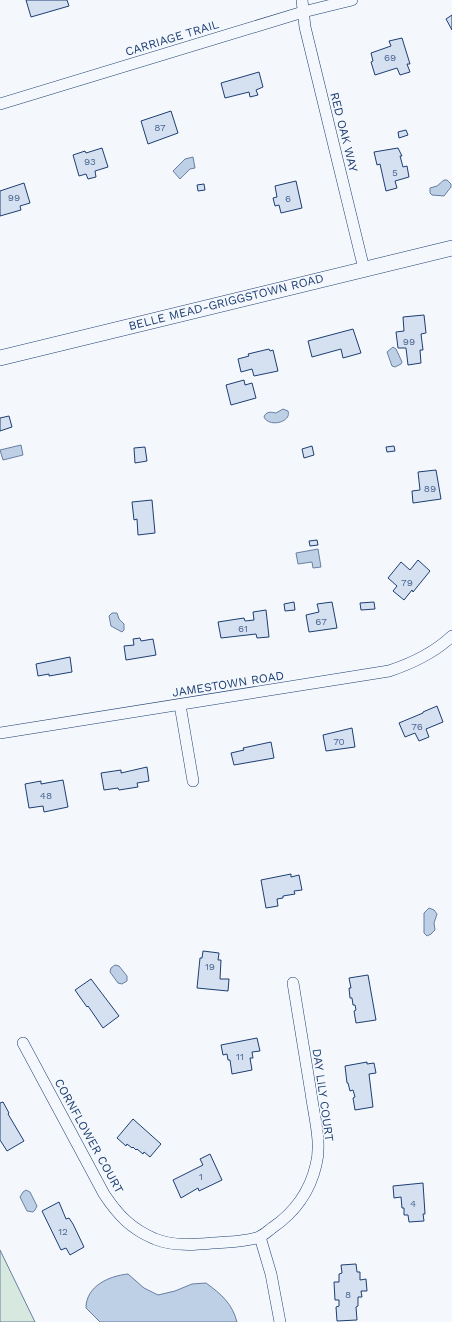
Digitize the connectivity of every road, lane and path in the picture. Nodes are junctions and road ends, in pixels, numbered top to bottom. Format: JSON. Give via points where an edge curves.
{"nodes":[{"id":1,"x":302,"y":0,"type":"edge"},
{"id":2,"x":352,"y":0,"type":"edge"},
{"id":3,"x":302,"y":12,"type":"junction"},
{"id":4,"x":0,"y":104,"type":"edge"},
{"id":5,"x":452,"y":248,"type":"edge"},
{"id":6,"x":364,"y":269,"type":"junction"},
{"id":7,"x":0,"y":358,"type":"edge"},
{"id":8,"x":452,"y":636,"type":"edge"},
{"id":9,"x":180,"y":705,"type":"junction"},
{"id":10,"x":0,"y":734,"type":"edge"},
{"id":11,"x":193,"y":781,"type":"dead end"},
{"id":12,"x":293,"y":983,"type":"dead end"},
{"id":13,"x":23,"y":1043,"type":"dead end"},
{"id":14,"x":260,"y":1237,"type":"junction"},
{"id":15,"x":280,"y":1322,"type":"edge"}],
"edges":[{"from":1,"to":3,"type":"street","name":"RED OAK WAY"},
{"from":2,"to":3,"type":"street","name":"CARRIAGE TRAIL"},
{"from":3,"to":4,"type":"street","name":"CARRIAGE TRAIL"},
{"from":3,"to":6,"type":"street","name":"RED OAK WAY"},
{"from":5,"to":6,"type":"street","name":"BELLE MEAD-GRIGGSTOWN ROAD"},
{"from":6,"to":7,"type":"street","name":"BELLE MEAD-GRIGGSTOWN ROAD"},
{"from":8,"to":9,"type":"street","name":"JAMESTOWN ROAD","via":[[427,656],[390,671]]},
{"from":9,"to":10,"type":"street","name":"JAMESTOWN ROAD"},
{"from":9,"to":11,"type":"street"},
{"from":12,"to":14,"type":"street","name":"DAY LILY COURT","via":[[317,1135],[317,1164],[308,1189],[292,1212]]},
{"from":13,"to":14,"type":"street","name":"CORNFLOWER COURT","via":[[104,1194],[127,1223],[156,1239],[172,1244],[193,1245]]},
{"from":14,"to":15,"type":"street","via":[[271,1274]]}]}
